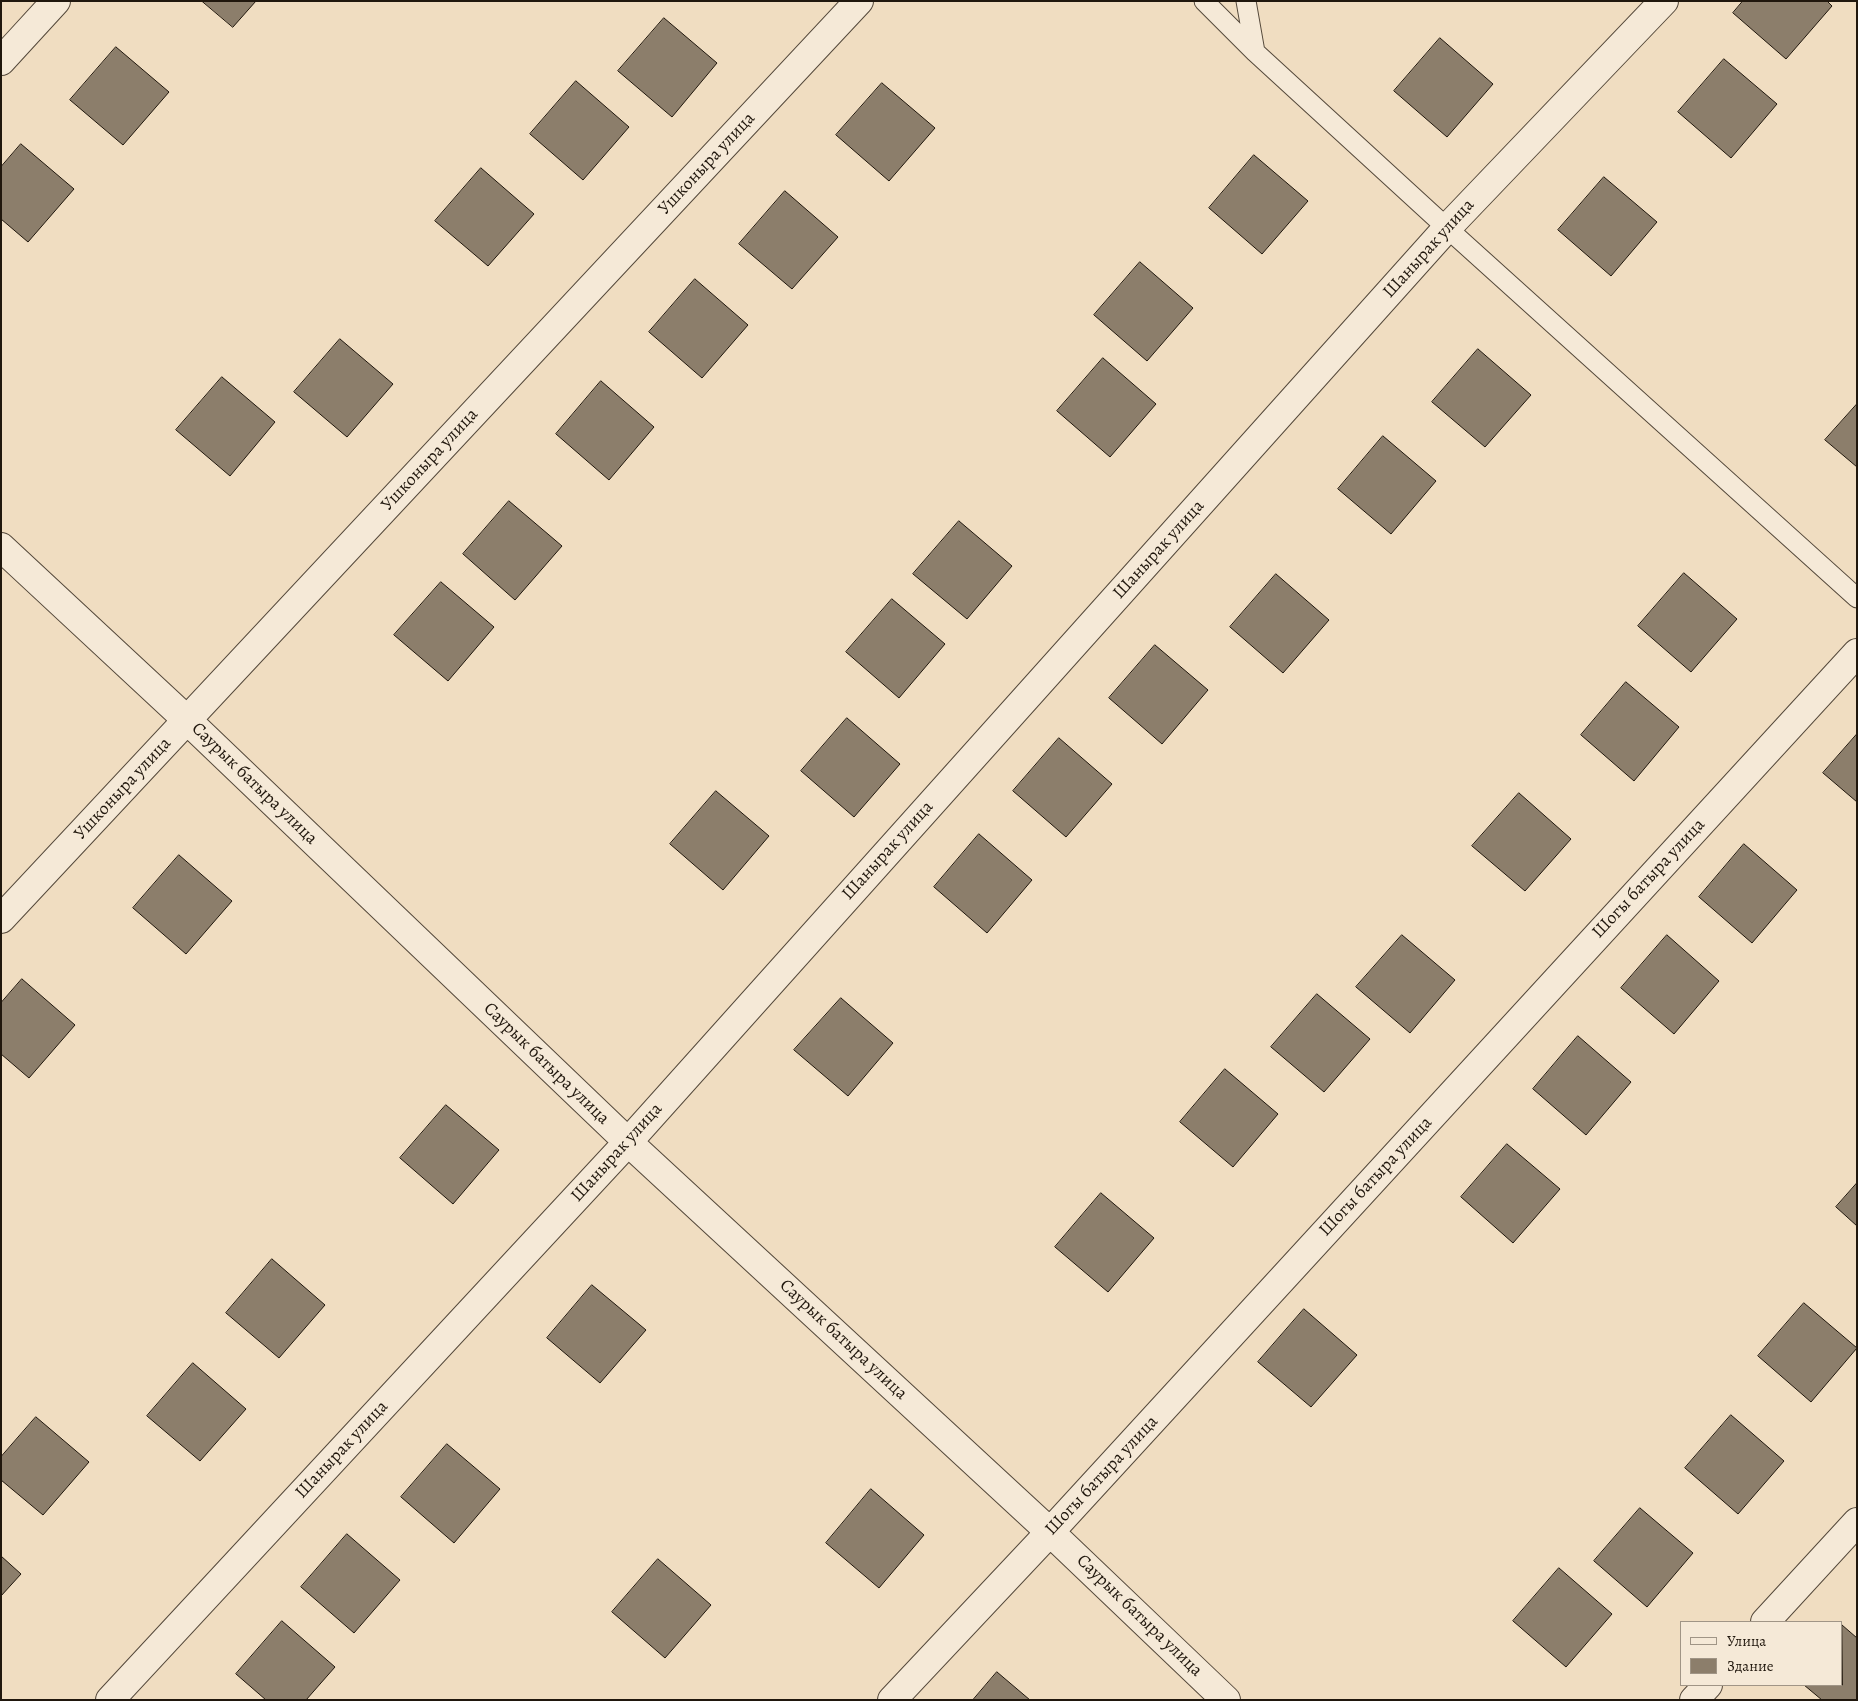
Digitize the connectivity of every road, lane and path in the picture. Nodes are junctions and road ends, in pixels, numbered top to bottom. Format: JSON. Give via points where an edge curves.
{"nodes":[{"id":1,"x":56,"y":1,"type":"edge"},
{"id":2,"x":859,"y":1,"type":"edge"},
{"id":3,"x":1204,"y":1,"type":"edge"},
{"id":4,"x":1246,"y":1,"type":"edge"},
{"id":5,"x":1664,"y":1,"type":"edge"},
{"id":6,"x":1255,"y":52,"type":"junction"},
{"id":7,"x":1,"y":61,"type":"edge"},
{"id":8,"x":1447,"y":228,"type":"junction"},
{"id":9,"x":1,"y":547,"type":"edge"},
{"id":10,"x":1857,"y":598,"type":"edge"},
{"id":11,"x":1857,"y":653,"type":"edge"},
{"id":12,"x":186,"y":720,"type":"junction"},
{"id":13,"x":1,"y":919,"type":"edge"},
{"id":14,"x":628,"y":1142,"type":"junction"},
{"id":15,"x":1857,"y":1522,"type":"edge"},
{"id":16,"x":1050,"y":1532,"type":"junction"},
{"id":17,"x":1766,"y":1621,"type":"edge"},
{"id":18,"x":1707,"y":1686,"type":"edge"},
{"id":19,"x":110,"y":1700,"type":"edge"},
{"id":20,"x":892,"y":1700,"type":"edge"},
{"id":21,"x":1226,"y":1700,"type":"edge"},
{"id":22,"x":1694,"y":1700,"type":"edge"}],
"edges":[{"from":1,"to":7,"type":"street"},
{"from":2,"to":12,"type":"street","name":"Ушконыра улица"},
{"from":3,"to":6,"type":"lane"},
{"from":4,"to":6,"type":"lane"},
{"from":5,"to":8,"type":"street","name":"Шанырак улица"},
{"from":6,"to":8,"type":"lane"},
{"from":8,"to":10,"type":"lane"},
{"from":8,"to":14,"type":"street","name":"Шанырак улица"},
{"from":9,"to":12,"type":"street","name":"Саурык батыра улица"},
{"from":11,"to":16,"type":"street","name":"Шогы батыра улица"},
{"from":12,"to":13,"type":"street","name":"Ушконыра улица"},
{"from":12,"to":14,"type":"street","name":"Саурык батыра улица"},
{"from":14,"to":16,"type":"street","name":"Саурык батыра улица"},
{"from":14,"to":19,"type":"street","name":"Шанырак улица"},
{"from":15,"to":17,"type":"street"},
{"from":16,"to":20,"type":"street","name":"Шогы батыра улица"},
{"from":16,"to":21,"type":"street","name":"Саурык батыра улица"},
{"from":18,"to":22,"type":"street"}]}
